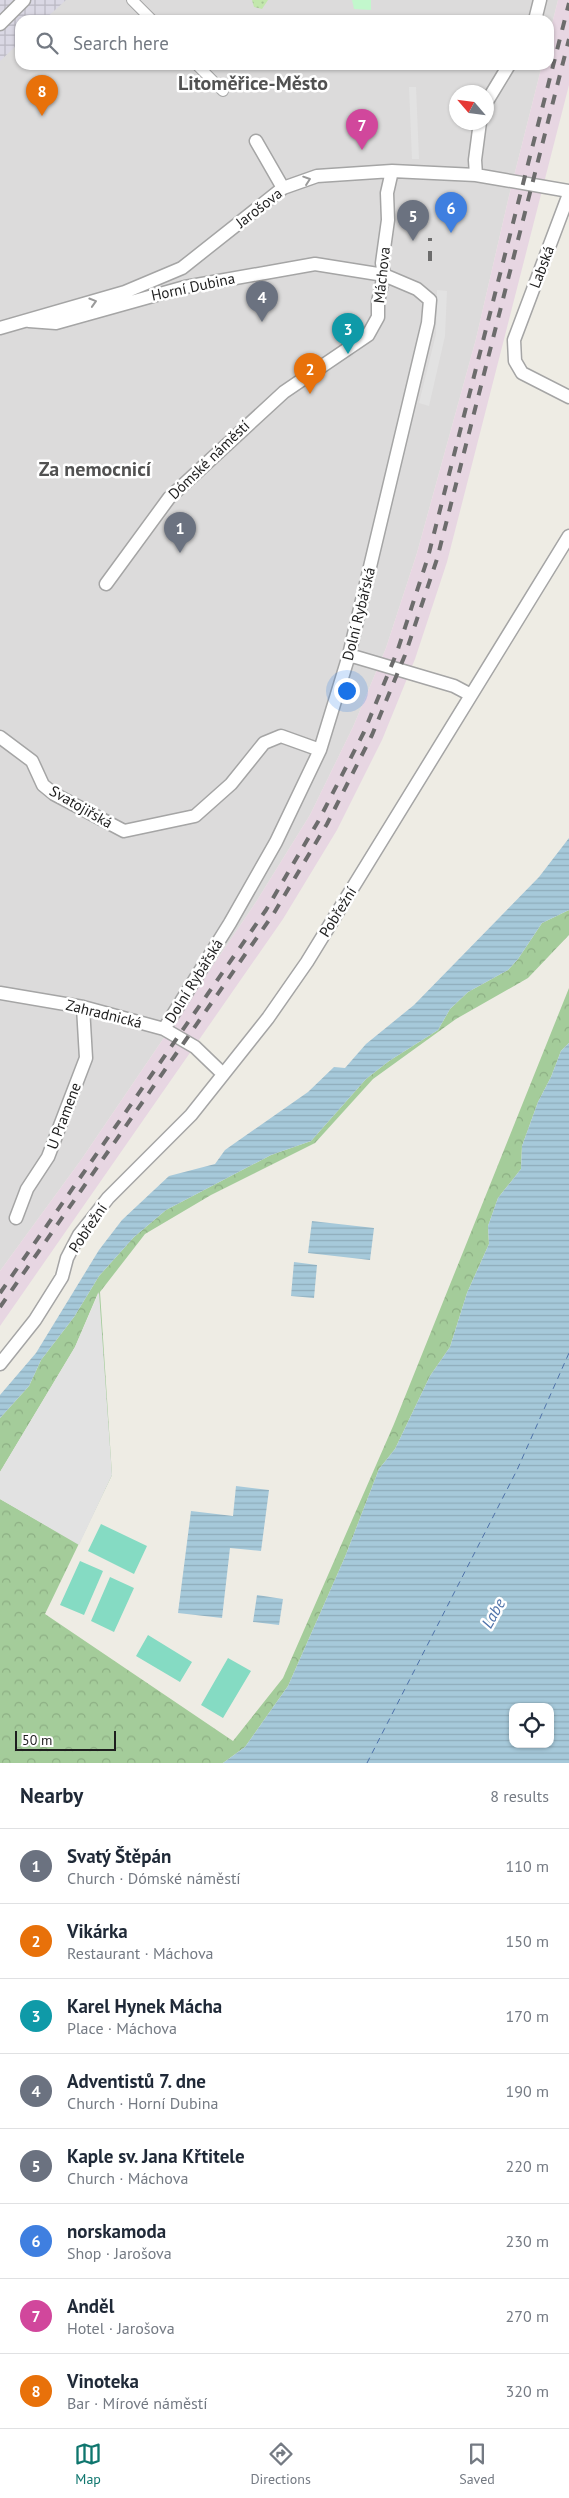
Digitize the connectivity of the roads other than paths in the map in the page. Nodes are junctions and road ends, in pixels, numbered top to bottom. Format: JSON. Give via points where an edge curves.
{"nodes":[{"id":1,"x":24,"y":0,"type":"edge"},
{"id":2,"x":132,"y":0,"type":"edge"},
{"id":3,"x":540,"y":0,"type":"edge"},
{"id":4,"x":147,"y":15,"type":"edge"},
{"id":5,"x":536,"y":15,"type":"edge"},
{"id":6,"x":0,"y":24,"type":"edge"},
{"id":7,"x":202,"y":70,"type":"edge"},
{"id":8,"x":507,"y":70,"type":"edge"},
{"id":9,"x":494,"y":90,"type":"edge"},
{"id":10,"x":223,"y":91,"type":"dead end"},
{"id":11,"x":479,"y":130,"type":"edge"},
{"id":12,"x":256,"y":141,"type":"dead end"},
{"id":13,"x":392,"y":171,"type":"junction"},
{"id":14,"x":476,"y":174,"type":"junction"},
{"id":15,"x":283,"y":188,"type":"junction"},
{"id":16,"x":569,"y":192,"type":"edge"},
{"id":17,"x":384,"y":275,"type":"junction"},
{"id":18,"x":430,"y":311,"type":"joint"},
{"id":19,"x":29,"y":321,"type":"junction"},
{"id":20,"x":0,"y":328,"type":"edge"},
{"id":21,"x":284,"y":392,"type":"joint"},
{"id":22,"x":569,"y":397,"type":"edge"},
{"id":23,"x":569,"y":536,"type":"edge"},
{"id":24,"x":106,"y":584,"type":"dead end"},
{"id":25,"x":349,"y":655,"type":"junction"},
{"id":26,"x":471,"y":695,"type":"junction"},
{"id":27,"x":0,"y":737,"type":"edge"},
{"id":28,"x":320,"y":750,"type":"junction"},
{"id":29,"x":0,"y":994,"type":"edge"},
{"id":30,"x":83,"y":1007,"type":"junction"},
{"id":31,"x":164,"y":1029,"type":"junction"},
{"id":32,"x":222,"y":1073,"type":"junction"},
{"id":33,"x":16,"y":1218,"type":"dead end"},
{"id":34,"x":0,"y":1364,"type":"edge"}],
"edges":[{"from":1,"to":6,"type":"street"},
{"from":2,"to":4,"type":"street"},
{"from":3,"to":5,"type":"street"},
{"from":7,"to":10,"type":"street"},
{"from":8,"to":9,"type":"street"},
{"from":11,"to":14,"type":"street"},
{"from":12,"to":15,"type":"street"},
{"from":13,"to":14,"type":"street","name":"Jarošova"},
{"from":15,"to":13,"type":"street","name":"Jarošova","one_way":true,"via":[[317,176]]},
{"from":13,"to":17,"type":"street","name":"Máchova","via":[[387,193]]},
{"from":14,"to":16,"type":"street","name":"Jarošova"},
{"from":19,"to":15,"type":"street","name":"Jarošova","one_way":true,"via":[[125,292],[182,268]]},
{"from":16,"to":22,"type":"street","name":"Labská","via":[[514,340],[515,361],[522,374]]},
{"from":17,"to":18,"type":"street","name":"Horní Dubina","via":[[417,289],[430,300]]},
{"from":17,"to":19,"type":"street","name":"Horní Dubina","via":[[315,264],[185,287],[56,323]]},
{"from":17,"to":21,"type":"street","name":"Máchova","via":[[378,317],[368,335]]},
{"from":18,"to":25,"type":"street","name":"Dolní Rybářská"},
{"from":19,"to":20,"type":"street","name":"Jarošova"},
{"from":21,"to":24,"type":"street","name":"Dómské náměstí","via":[[169,498]]},
{"from":23,"to":26,"type":"street","name":"Pobřežní"},
{"from":25,"to":26,"type":"street","via":[[454,686]]},
{"from":25,"to":28,"type":"street","name":"Dolní Rybářská"},
{"from":26,"to":32,"type":"street","name":"Pobřežní","via":[[307,962],[268,1018]]},
{"from":27,"to":28,"type":"street","name":"Svatojiřská","via":[[32,761],[43,785],[54,794],[124,831],[195,816],[231,784],[264,743],[281,736]]},
{"from":28,"to":31,"type":"street","name":"Dolní Rybářská","via":[[276,842]]},
{"from":29,"to":30,"type":"street","name":"Zahradnická"},
{"from":30,"to":31,"type":"street","name":"Zahradnická"},
{"from":30,"to":33,"type":"street","name":"U Pramene","via":[[86,1058],[48,1157],[27,1189]]},
{"from":31,"to":32,"type":"street","name":"Zahradnická","via":[[195,1047]]},
{"from":32,"to":34,"type":"street","name":"Pobřežní","via":[[185,1121],[108,1198],[79,1236],[67,1258],[62,1277],[35,1320]]}]}
